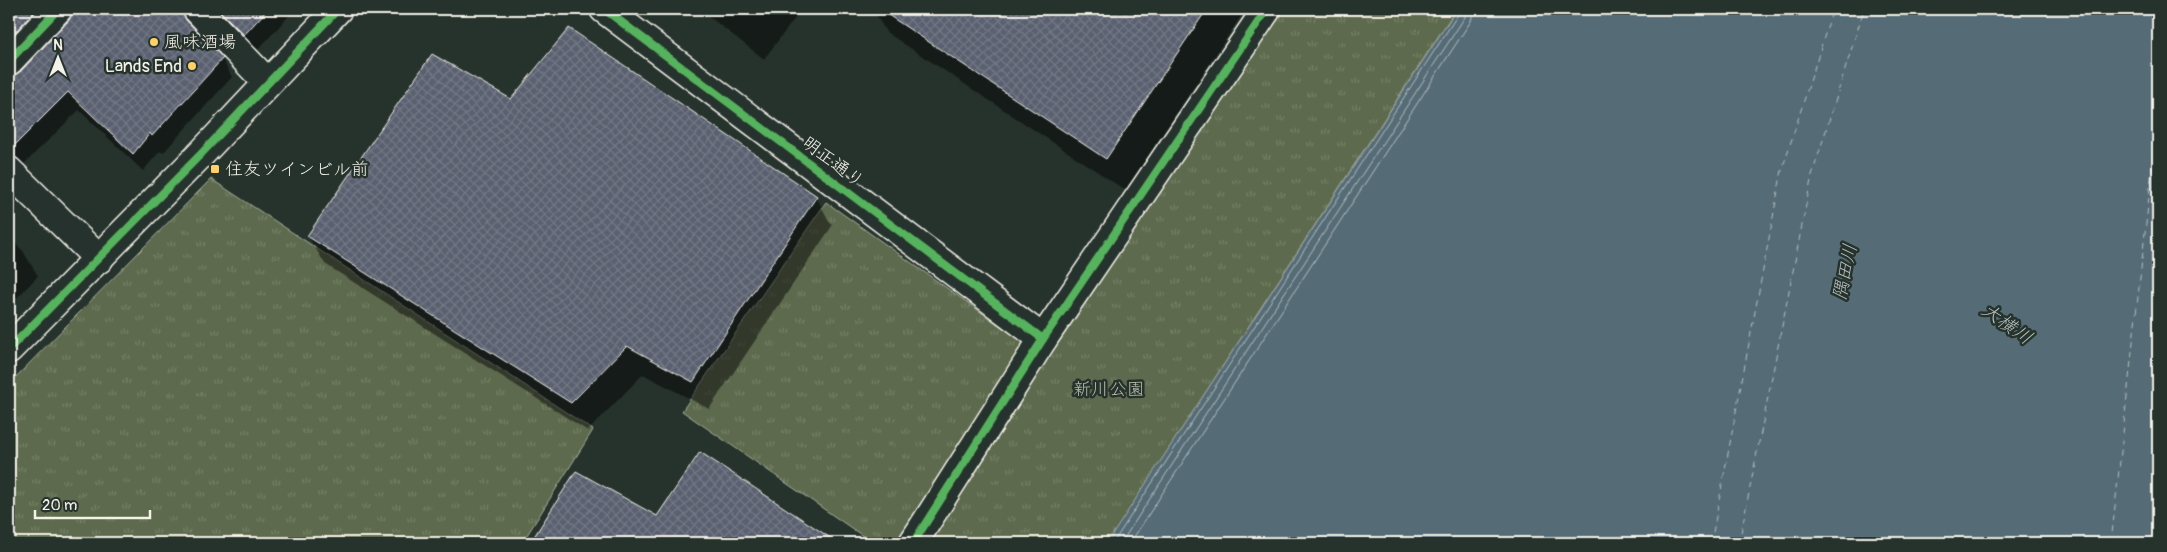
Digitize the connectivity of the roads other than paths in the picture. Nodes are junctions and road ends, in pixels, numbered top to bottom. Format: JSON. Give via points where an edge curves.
{"nodes":[{"id":1,"x":58,"y":9,"type":"edge"},
{"id":2,"x":197,"y":9,"type":"edge"},
{"id":3,"x":338,"y":9,"type":"edge"},
{"id":4,"x":604,"y":9,"type":"edge"},
{"id":5,"x":1268,"y":9,"type":"edge"},
{"id":6,"x":9,"y":61,"type":"edge"},
{"id":7,"x":267,"y":82,"type":"junction"},
{"id":8,"x":9,"y":171,"type":"edge"},
{"id":9,"x":98,"y":259,"type":"junction"},
{"id":10,"x":1044,"y":339,"type":"junction"},
{"id":11,"x":9,"y":350,"type":"edge"},
{"id":12,"x":913,"y":543,"type":"edge"}],
"edges":[{"from":1,"to":6,"type":"street"},
{"from":2,"to":7,"type":"street"},
{"from":3,"to":7,"type":"street"},
{"from":4,"to":10,"type":"street","name":"明正通り"},
{"from":5,"to":10,"type":"street"},
{"from":7,"to":9,"type":"street"},
{"from":8,"to":9,"type":"street"},
{"from":9,"to":11,"type":"street"},
{"from":10,"to":12,"type":"street"}]}
